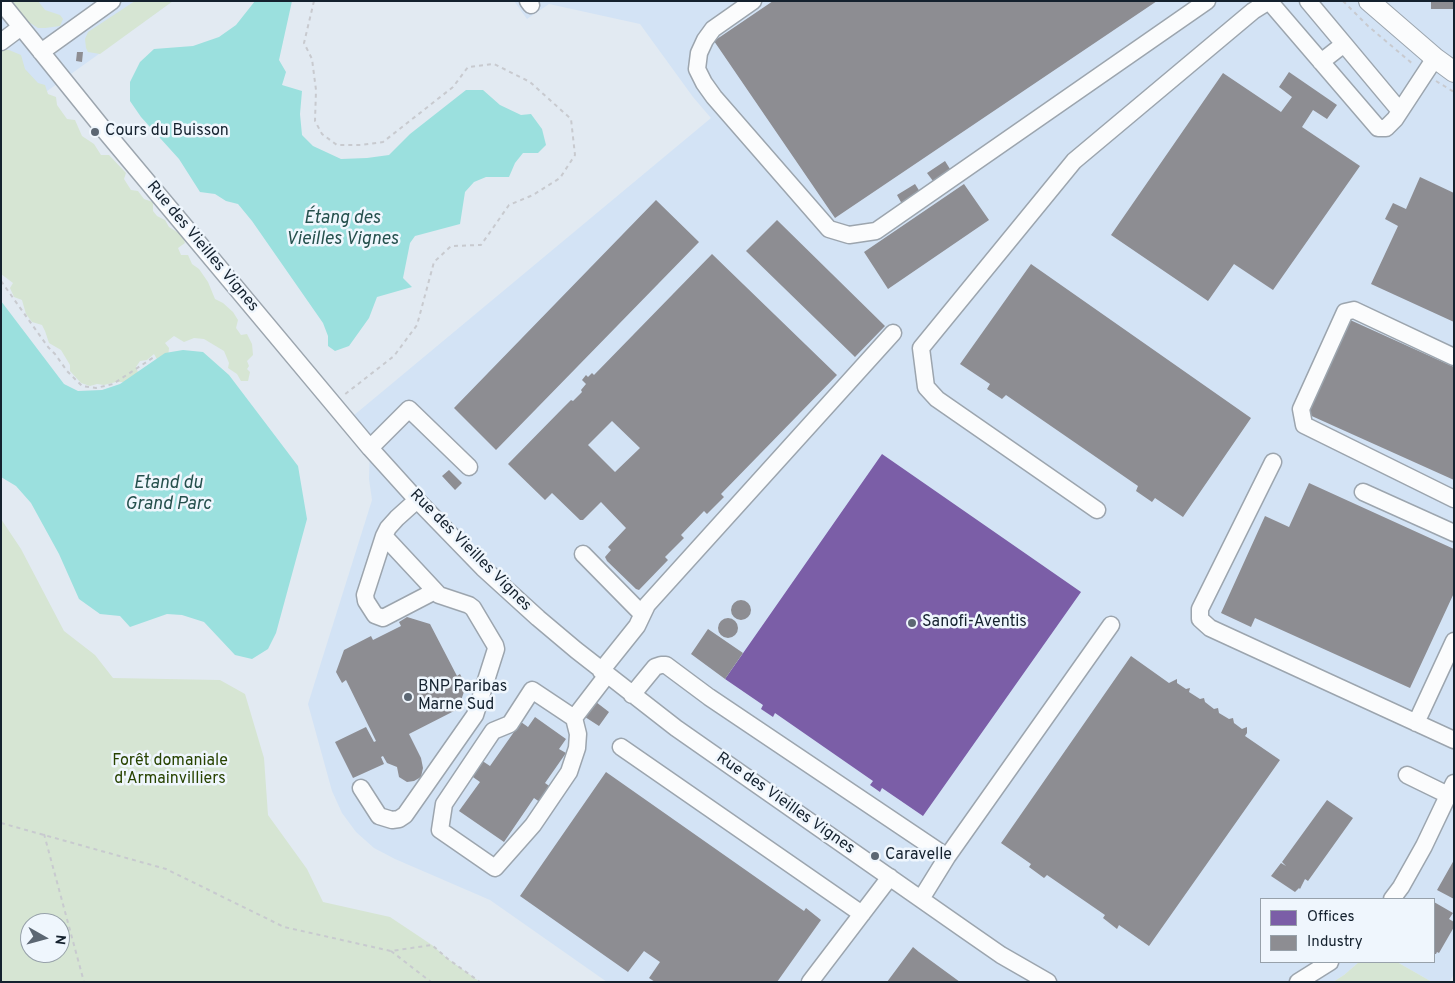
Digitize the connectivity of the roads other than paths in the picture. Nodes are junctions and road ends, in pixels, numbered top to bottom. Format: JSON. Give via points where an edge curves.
{"nodes":[{"id":1,"x":112,"y":1,"type":"edge"},
{"id":2,"x":753,"y":1,"type":"edge"},
{"id":3,"x":1206,"y":1,"type":"edge"},
{"id":4,"x":1269,"y":1,"type":"edge"},
{"id":5,"x":1308,"y":1,"type":"edge"},
{"id":6,"x":1369,"y":1,"type":"edge"},
{"id":7,"x":1,"y":2,"type":"edge"},
{"id":8,"x":22,"y":27,"type":"junction"},
{"id":9,"x":1,"y":42,"type":"edge"},
{"id":10,"x":1344,"y":44,"type":"junction"},
{"id":11,"x":40,"y":52,"type":"junction"},
{"id":12,"x":1321,"y":62,"type":"junction"},
{"id":13,"x":1430,"y":66,"type":"junction"},
{"id":14,"x":1454,"y":72,"type":"edge"},
{"id":15,"x":1400,"y":111,"type":"junction"},
{"id":16,"x":892,"y":333,"type":"dead end"},
{"id":17,"x":1454,"y":357,"type":"edge"},
{"id":18,"x":370,"y":448,"type":"junction"},
{"id":19,"x":1273,"y":462,"type":"dead end"},
{"id":20,"x":469,"y":467,"type":"dead end"},
{"id":21,"x":1363,"y":492,"type":"dead end"},
{"id":22,"x":1454,"y":499,"type":"edge"},
{"id":23,"x":417,"y":500,"type":"junction"},
{"id":24,"x":1097,"y":510,"type":"dead end"},
{"id":25,"x":1454,"y":533,"type":"edge"},
{"id":26,"x":384,"y":536,"type":"junction"},
{"id":27,"x":583,"y":554,"type":"dead end"},
{"id":28,"x":435,"y":591,"type":"junction"},
{"id":29,"x":642,"y":614,"type":"junction"},
{"id":30,"x":1111,"y":626,"type":"dead end"},
{"id":31,"x":1454,"y":641,"type":"edge"},
{"id":32,"x":604,"y":673,"type":"junction"},
{"id":33,"x":632,"y":695,"type":"junction"},
{"id":34,"x":574,"y":718,"type":"junction"},
{"id":35,"x":1416,"y":723,"type":"junction"},
{"id":36,"x":1454,"y":740,"type":"edge"},
{"id":37,"x":620,"y":747,"type":"dead end"},
{"id":38,"x":1407,"y":775,"type":"dead end"},
{"id":39,"x":361,"y":788,"type":"dead end"},
{"id":40,"x":1451,"y":789,"type":"edge"},
{"id":41,"x":947,"y":857,"type":"junction"},
{"id":42,"x":890,"y":877,"type":"junction"},
{"id":43,"x":1393,"y":898,"type":"edge"},
{"id":44,"x":921,"y":899,"type":"junction"},
{"id":45,"x":862,"y":914,"type":"junction"},
{"id":46,"x":1328,"y":963,"type":"edge"},
{"id":47,"x":810,"y":982,"type":"edge"},
{"id":48,"x":1048,"y":982,"type":"edge"},
{"id":49,"x":1298,"y":982,"type":"edge"}],
"edges":[{"from":1,"to":11,"type":"street"},
{"from":2,"to":3,"type":"street","via":[[713,29],[699,53],[697,69],[714,97],[829,229],[849,235],[876,231]]},
{"from":4,"to":12,"type":"street"},
{"from":4,"to":24,"type":"street","via":[[1074,161],[921,348],[926,387],[937,399]]},
{"from":5,"to":10,"type":"street"},
{"from":6,"to":13,"type":"main road"},
{"from":7,"to":8,"type":"street","name":"Rue des Vieilles Vignes"},
{"from":8,"to":9,"type":"street"},
{"from":8,"to":11,"type":"street","name":"Rue des Vieilles Vignes"},
{"from":10,"to":12,"type":"street"},
{"from":10,"to":15,"type":"street"},
{"from":11,"to":18,"type":"street","name":"Rue des Vieilles Vignes"},
{"from":12,"to":15,"type":"street","via":[[1378,128],[1386,128]]},
{"from":13,"to":14,"type":"main road"},
{"from":13,"to":15,"type":"street"},
{"from":16,"to":29,"type":"street"},
{"from":17,"to":22,"type":"street","via":[[1354,310],[1345,312],[1301,409],[1304,425]]},
{"from":18,"to":20,"type":"street","via":[[409,408]]},
{"from":18,"to":23,"type":"street","name":"Rue des Vieilles Vignes"},
{"from":19,"to":35,"type":"street","via":[[1200,609],[1200,619],[1210,628]]},
{"from":21,"to":25,"type":"street"},
{"from":23,"to":26,"type":"street","via":[[396,518]]},
{"from":23,"to":32,"type":"street","name":"Rue des Vieilles Vignes","via":[[494,577]]},
{"from":26,"to":28,"type":"street"},
{"from":26,"to":28,"type":"street","via":[[364,595],[376,615],[383,618]]},
{"from":27,"to":29,"type":"street"},
{"from":28,"to":39,"type":"street","via":[[444,598],[473,608],[495,645],[496,652],[475,715],[399,819],[379,816]]},
{"from":29,"to":32,"type":"street"},
{"from":30,"to":41,"type":"street"},
{"from":31,"to":35,"type":"street"},
{"from":32,"to":33,"type":"street","name":"Rue des Vieilles Vignes"},
{"from":32,"to":34,"type":"street"},
{"from":33,"to":41,"type":"street","via":[[655,667],[670,667]]},
{"from":33,"to":42,"type":"street","name":"Rue des Vieilles Vignes"},
{"from":34,"to":34,"type":"street","via":[[532,690],[510,724],[493,731],[444,804],[440,830],[495,868],[533,825],[569,772],[577,748]]},
{"from":35,"to":36,"type":"street"},
{"from":37,"to":45,"type":"street"},
{"from":38,"to":40,"type":"street"},
{"from":40,"to":43,"type":"street","via":[[1424,846]]},
{"from":41,"to":44,"type":"street"},
{"from":42,"to":44,"type":"street","name":"Rue des Vieilles Vignes"},
{"from":42,"to":45,"type":"street"},
{"from":44,"to":48,"type":"street","name":"Rue des Vieilles Vignes","via":[[1002,955]]},
{"from":45,"to":47,"type":"street"},
{"from":46,"to":49,"type":"street"}]}
